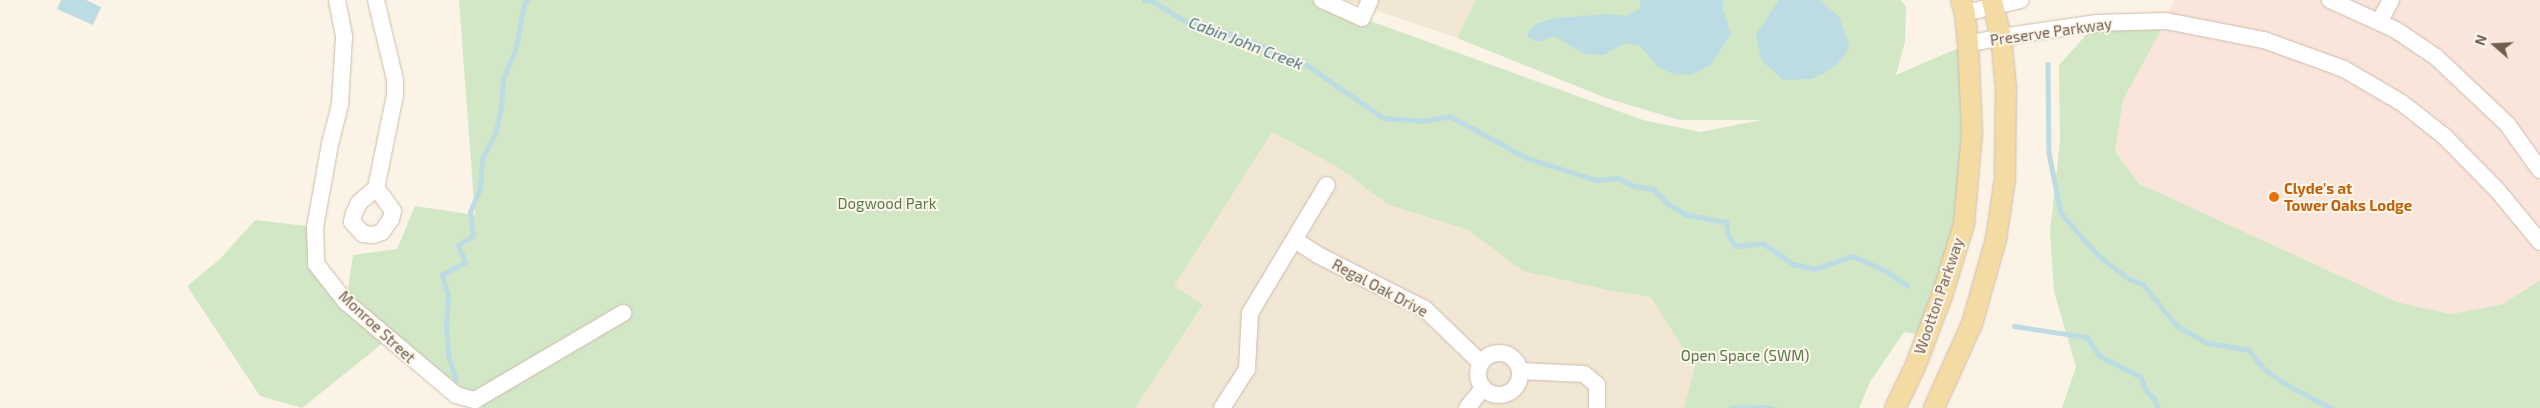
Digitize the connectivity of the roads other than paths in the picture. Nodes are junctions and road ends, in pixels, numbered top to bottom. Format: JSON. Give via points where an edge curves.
{"nodes":[{"id":1,"x":337,"y":0,"type":"edge"},
{"id":2,"x":376,"y":0,"type":"edge"},
{"id":3,"x":1322,"y":0,"type":"edge"},
{"id":4,"x":1370,"y":0,"type":"edge"},
{"id":5,"x":2021,"y":0,"type":"edge"},
{"id":6,"x":2330,"y":0,"type":"edge"},
{"id":7,"x":2391,"y":0,"type":"edge"},
{"id":8,"x":1992,"y":2,"type":"edge"},
{"id":9,"x":1963,"y":6,"type":"edge"},
{"id":10,"x":2379,"y":22,"type":"junction"},
{"id":11,"x":2001,"y":37,"type":"junction"},
{"id":12,"x":1968,"y":44,"type":"junction"},
{"id":13,"x":2540,"y":170,"type":"edge"},
{"id":14,"x":1328,"y":184,"type":"dead end"},
{"id":15,"x":376,"y":188,"type":"dead end"},
{"id":16,"x":1296,"y":240,"type":"junction"},
{"id":17,"x":2540,"y":242,"type":"edge"},
{"id":18,"x":623,"y":313,"type":"dead end"},
{"id":19,"x":1481,"y":363,"type":"junction"},
{"id":20,"x":1520,"y":371,"type":"junction"},
{"id":21,"x":1483,"y":388,"type":"junction"},
{"id":22,"x":1222,"y":408,"type":"edge"},
{"id":23,"x":1466,"y":408,"type":"edge"},
{"id":24,"x":1597,"y":408,"type":"edge"},
{"id":25,"x":1895,"y":408,"type":"edge"},
{"id":26,"x":1934,"y":408,"type":"edge"}],
"edges":[{"from":1,"to":18,"type":"street","name":"Monroe Street","via":[[344,37],[340,105],[316,227],[316,264],[346,302],[456,395],[475,400]]},
{"from":2,"to":15,"type":"street","via":[[395,80],[395,95]]},
{"from":3,"to":4,"type":"street","via":[[1362,18]]},
{"from":5,"to":8,"type":"street"},
{"from":6,"to":10,"type":"street"},
{"from":7,"to":10,"type":"street"},
{"from":8,"to":9,"type":"street"},
{"from":8,"to":11,"type":"main road"},
{"from":9,"to":12,"type":"main road","name":"Wootton Parkway"},
{"from":10,"to":13,"type":"street","via":[[2436,57],[2475,92],[2507,124]]},
{"from":11,"to":12,"type":"street","name":"Preserve Parkway"},
{"from":11,"to":17,"type":"street","name":"Preserve Parkway","via":[[2097,23],[2166,21],[2264,40],[2344,69],[2402,103],[2444,136],[2498,191]]},
{"from":11,"to":26,"type":"main road","via":[[2006,87],[2005,179],[1996,239],[1972,324]]},
{"from":12,"to":25,"type":"main road","name":"Wootton Parkway","via":[[1972,132],[1964,224],[1944,293]]},
{"from":14,"to":16,"type":"street"},
{"from":16,"to":19,"type":"street","name":"Regal Oak Drive","via":[[1318,255],[1425,309]]},
{"from":16,"to":22,"type":"street","via":[[1278,263],[1250,313],[1247,370]]},
{"from":19,"to":20,"type":"street","via":[[1490,356],[1502,354],[1513,359]]},
{"from":19,"to":21,"type":"street","via":[[1478,380]]},
{"from":20,"to":21,"type":"street","via":[[1516,386],[1510,393],[1497,396]]},
{"from":20,"to":24,"type":"street","via":[[1584,374],[1597,385]]},
{"from":21,"to":23,"type":"street"}]}
